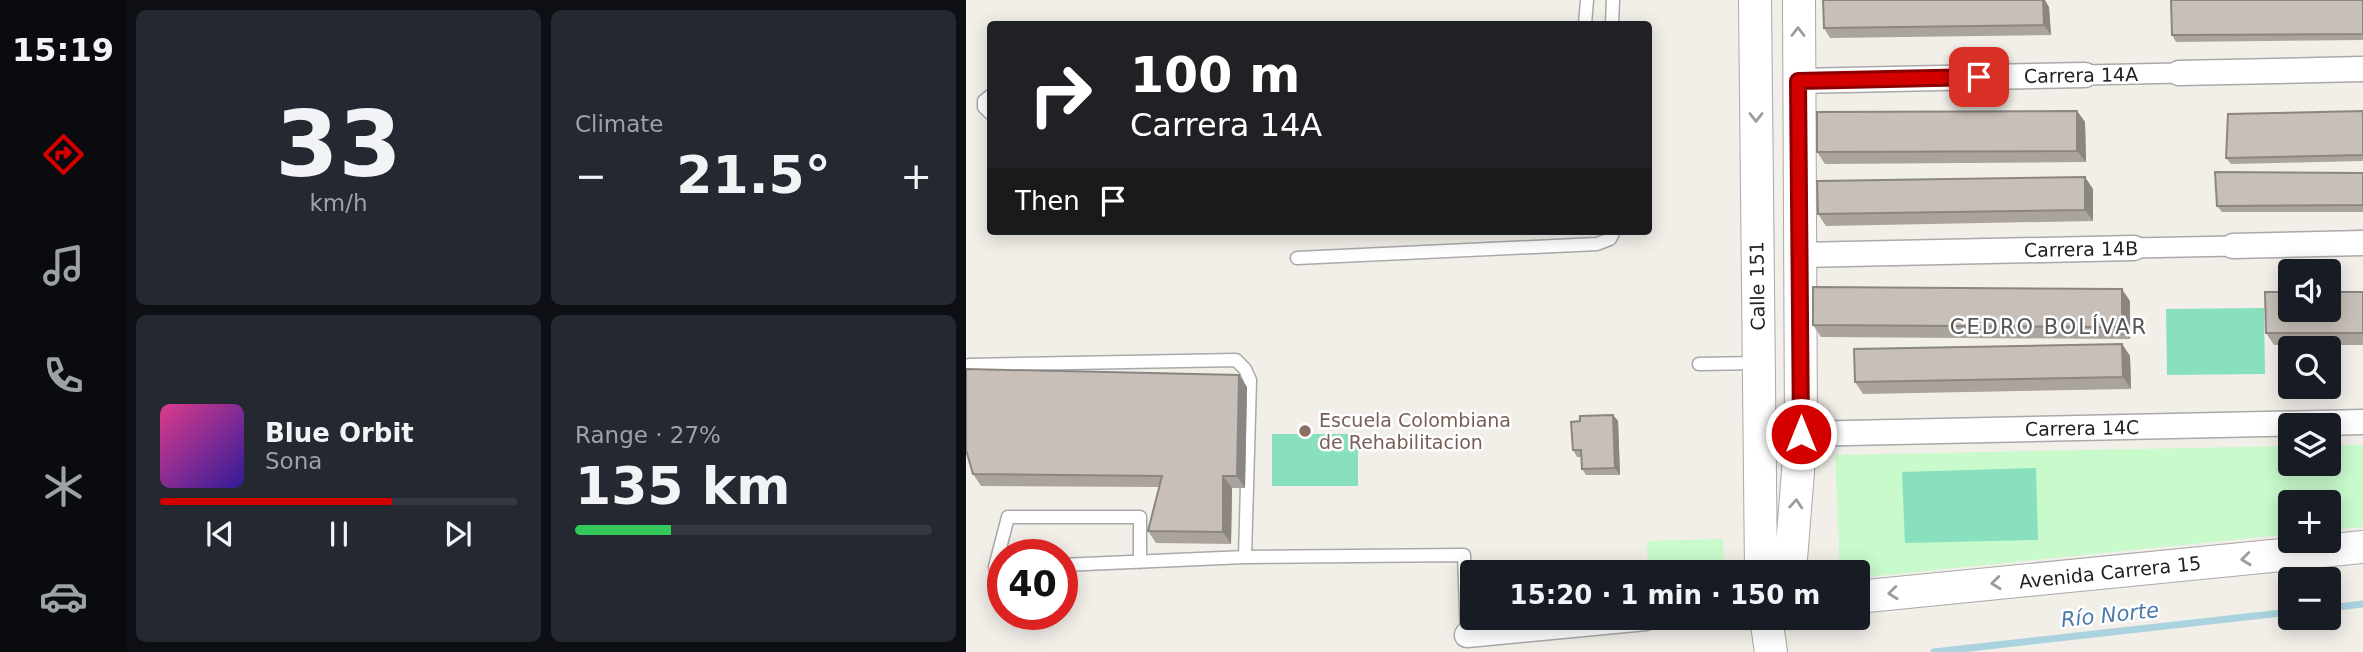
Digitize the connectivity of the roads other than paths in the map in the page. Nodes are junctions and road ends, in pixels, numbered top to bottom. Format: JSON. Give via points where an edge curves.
{"nodes":[{"id":1,"x":1587,"y":0,"type":"edge"},
{"id":2,"x":1613,"y":0,"type":"edge"},
{"id":3,"x":1755,"y":0,"type":"edge"},
{"id":4,"x":1798,"y":0,"type":"edge"},
{"id":5,"x":1585,"y":21,"type":"edge"},
{"id":6,"x":1612,"y":21,"type":"edge"},
{"id":7,"x":2363,"y":69,"type":"edge"},
{"id":8,"x":2179,"y":73,"type":"joint"},
{"id":9,"x":2085,"y":75,"type":"joint"},
{"id":10,"x":1798,"y":81,"type":"junction"},
{"id":11,"x":1612,"y":235,"type":"edge"},
{"id":12,"x":2363,"y":243,"type":"edge"},
{"id":13,"x":2233,"y":246,"type":"joint"},
{"id":14,"x":2134,"y":248,"type":"joint"},
{"id":15,"x":1800,"y":255,"type":"junction"},
{"id":16,"x":1297,"y":258,"type":"dead end"},
{"id":17,"x":1758,"y":363,"type":"junction"},
{"id":18,"x":1699,"y":364,"type":"dead end"},
{"id":19,"x":969,"y":365,"type":"dead end"},
{"id":20,"x":2363,"y":422,"type":"edge"},
{"id":21,"x":1801,"y":434,"type":"junction"},
{"id":22,"x":1002,"y":539,"type":"edge"},
{"id":23,"x":2363,"y":547,"type":"edge"},
{"id":24,"x":1245,"y":557,"type":"junction"},
{"id":25,"x":1761,"y":560,"type":"edge"},
{"id":26,"x":1791,"y":560,"type":"edge"},
{"id":27,"x":1140,"y":562,"type":"junction"},
{"id":28,"x":1078,"y":564,"type":"edge"},
{"id":29,"x":1870,"y":596,"type":"edge"},
{"id":30,"x":1520,"y":630,"type":"edge"},
{"id":31,"x":1768,"y":630,"type":"edge"},
{"id":32,"x":1784,"y":630,"type":"edge"},
{"id":33,"x":1467,"y":635,"type":"joint"},
{"id":34,"x":1771,"y":652,"type":"edge"},
{"id":35,"x":1781,"y":652,"type":"edge"}],
"edges":[{"from":1,"to":5,"type":"lane"},
{"from":2,"to":6,"type":"lane"},
{"from":3,"to":17,"type":"street","name":"Calle 151","one_way":true},
{"from":10,"to":4,"type":"street","one_way":true},
{"from":7,"to":8,"type":"street","name":"Carrera 14A"},
{"from":8,"to":9,"type":"street","name":"Carrera 14A"},
{"from":9,"to":10,"type":"street","name":"Carrera 14A"},
{"from":10,"to":15,"type":"street"},
{"from":11,"to":16,"type":"lane","via":[[1597,244]]},
{"from":12,"to":13,"type":"street","name":"Carrera 14B"},
{"from":13,"to":14,"type":"street","name":"Carrera 14B"},
{"from":14,"to":15,"type":"street","name":"Carrera 14B"},
{"from":15,"to":21,"type":"street"},
{"from":17,"to":18,"type":"lane"},
{"from":17,"to":25,"type":"street","name":"Calle 151"},
{"from":19,"to":24,"type":"lane","via":[[1236,360],[1250,380]]},
{"from":20,"to":21,"type":"street","name":"Carrera 14C"},
{"from":26,"to":21,"type":"street","one_way":true},
{"from":22,"to":27,"type":"lane","via":[[1008,517],[1140,517]]},
{"from":23,"to":29,"type":"street","name":"Avenida Carrera 15","one_way":true},
{"from":24,"to":27,"type":"lane"},
{"from":24,"to":33,"type":"lane","via":[[1464,555]]},
{"from":27,"to":28,"type":"lane"},
{"from":30,"to":33,"type":"street"},
{"from":31,"to":34,"type":"street"},
{"from":32,"to":35,"type":"street"}]}
